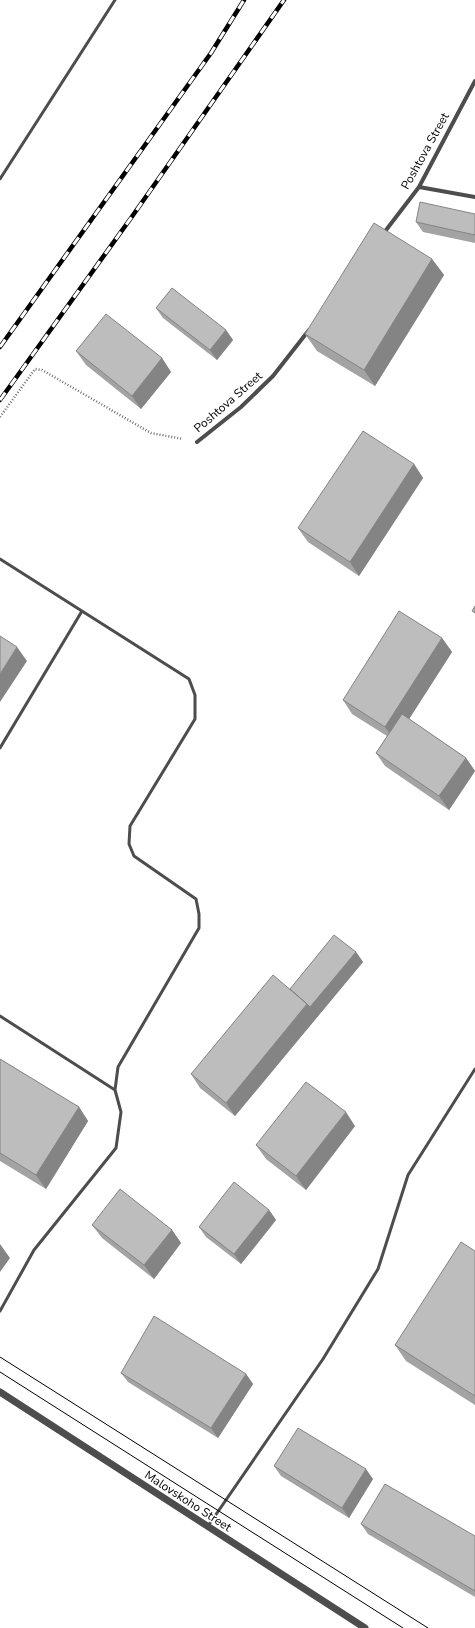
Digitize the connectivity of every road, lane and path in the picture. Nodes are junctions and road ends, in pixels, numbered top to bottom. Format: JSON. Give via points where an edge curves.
{"nodes":[{"id":1,"x":115,"y":0,"type":"edge"},
{"id":2,"x":475,"y":81,"type":"edge"},
{"id":3,"x":0,"y":179,"type":"edge"},
{"id":4,"x":419,"y":187,"type":"junction"},
{"id":5,"x":475,"y":198,"type":"edge"},
{"id":6,"x":380,"y":238,"type":"edge"},
{"id":7,"x":312,"y":326,"type":"edge"},
{"id":8,"x":0,"y":417,"type":"edge"},
{"id":9,"x":197,"y":442,"type":"joint"},
{"id":10,"x":0,"y":559,"type":"edge"},
{"id":11,"x":82,"y":611,"type":"junction"},
{"id":12,"x":0,"y":748,"type":"edge"},
{"id":13,"x":0,"y":1016,"type":"edge"},
{"id":14,"x":475,"y":1069,"type":"edge"},
{"id":15,"x":115,"y":1090,"type":"junction"},
{"id":16,"x":0,"y":1311,"type":"edge"},
{"id":17,"x":0,"y":1392,"type":"edge"},
{"id":18,"x":207,"y":1527,"type":"junction"},
{"id":19,"x":365,"y":1628,"type":"edge"}],
"edges":[{"from":1,"to":3,"type":"lane"},
{"from":2,"to":4,"type":"street","name":"Poshtova Street"},
{"from":4,"to":5,"type":"street"},
{"from":4,"to":6,"type":"street","name":"Poshtova Street"},
{"from":7,"to":9,"type":"street","name":"Poshtova Street","via":[[273,376],[241,407]]},
{"from":8,"to":9,"type":"path","via":[[35,369],[42,370],[151,433]]},
{"from":10,"to":11,"type":"lane"},
{"from":11,"to":12,"type":"lane"},
{"from":11,"to":15,"type":"lane","via":[[190,679],[195,695],[195,719],[130,826],[129,844],[134,856],[196,898],[199,928],[118,1067]]},
{"from":13,"to":15,"type":"lane"},
{"from":14,"to":18,"type":"lane","via":[[408,1175],[378,1269],[323,1359]]},
{"from":15,"to":16,"type":"lane","via":[[121,1112],[116,1148],[34,1250]]},
{"from":17,"to":18,"type":"street","name":"Malovskoho Street"},
{"from":18,"to":19,"type":"street","name":"Malovskoho Street"}]}
